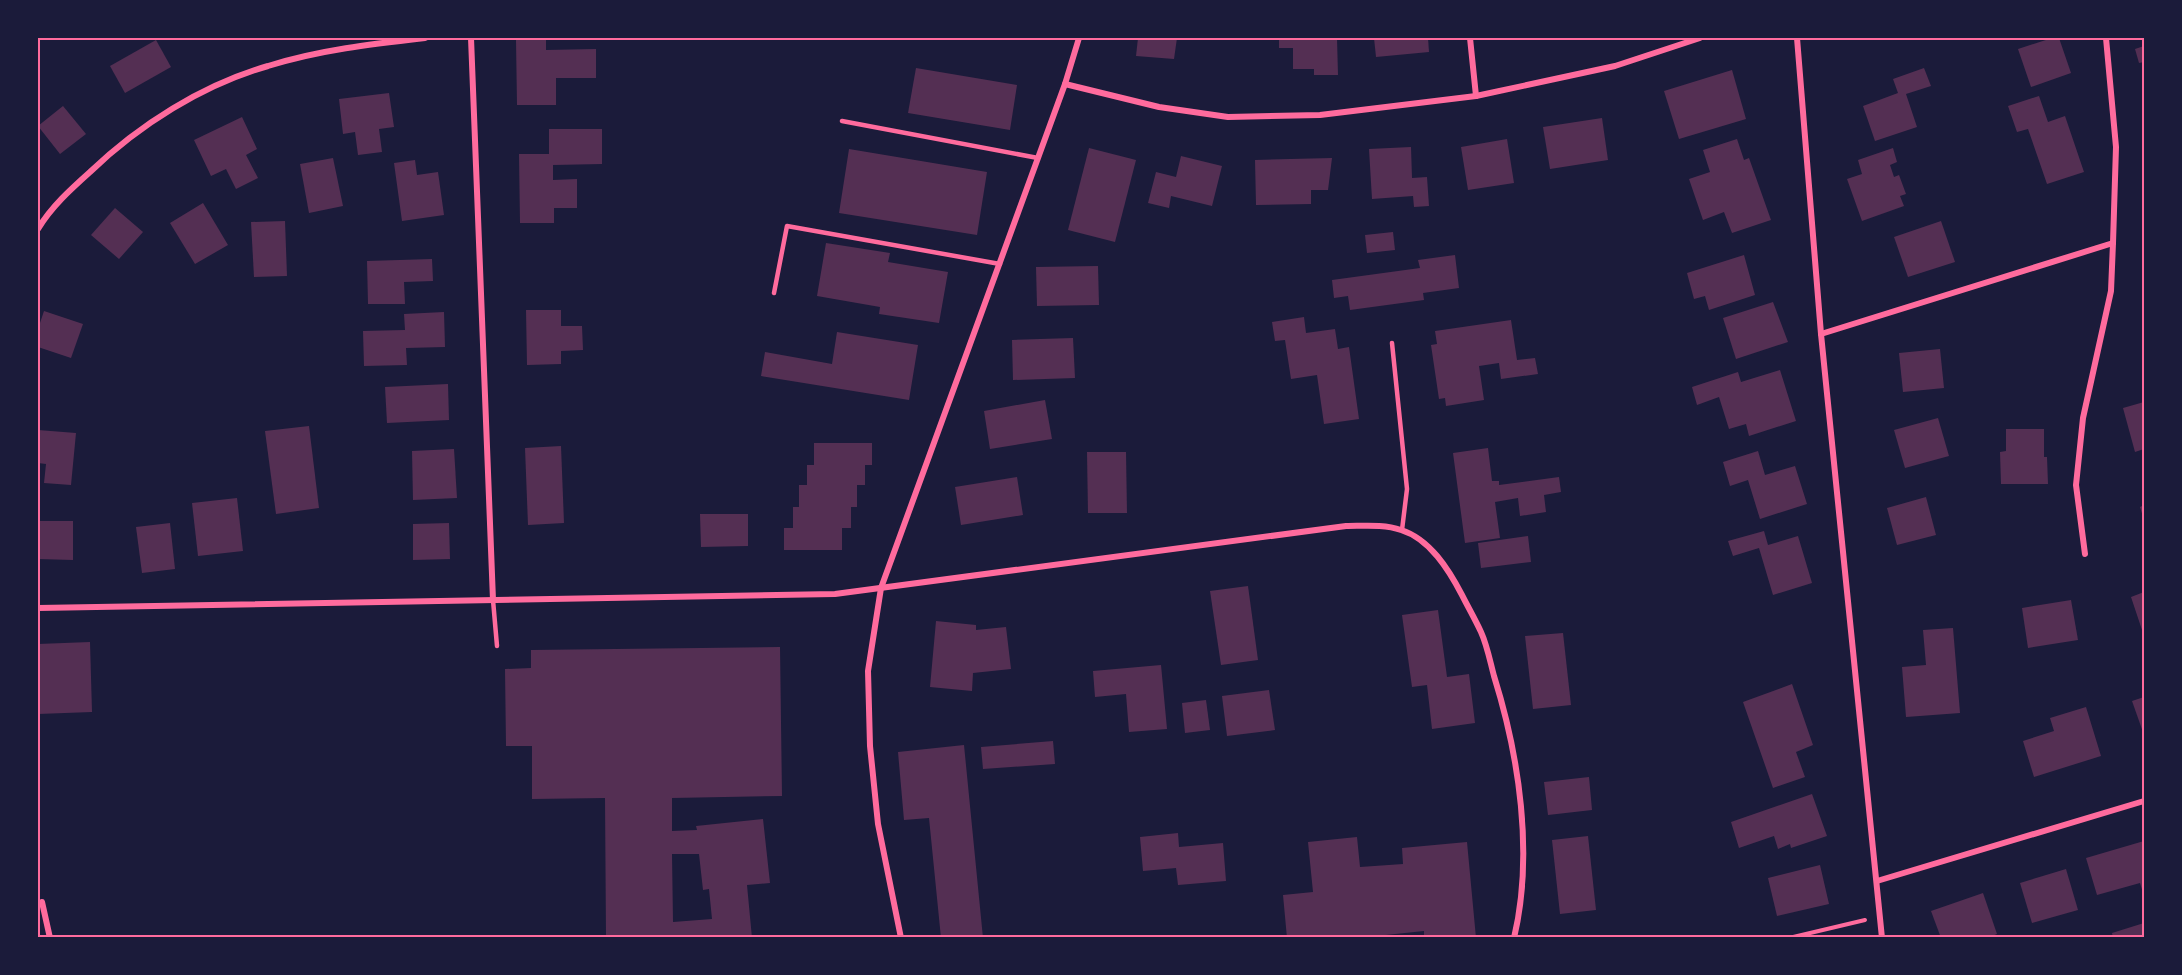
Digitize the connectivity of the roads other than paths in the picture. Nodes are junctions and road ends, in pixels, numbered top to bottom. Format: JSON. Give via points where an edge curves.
{"nodes":[{"id":1,"x":425,"y":38,"type":"edge"},
{"id":2,"x":471,"y":38,"type":"edge"},
{"id":3,"x":1079,"y":38,"type":"edge"},
{"id":4,"x":1470,"y":38,"type":"edge"},
{"id":5,"x":1700,"y":38,"type":"edge"},
{"id":6,"x":1797,"y":38,"type":"edge"},
{"id":7,"x":2106,"y":38,"type":"edge"},
{"id":8,"x":1065,"y":84,"type":"junction"},
{"id":9,"x":1476,"y":96,"type":"junction"},
{"id":10,"x":842,"y":121,"type":"dead end"},
{"id":11,"x":1038,"y":158,"type":"junction"},
{"id":12,"x":38,"y":229,"type":"edge"},
{"id":13,"x":2113,"y":243,"type":"junction"},
{"id":14,"x":1000,"y":264,"type":"junction"},
{"id":15,"x":774,"y":293,"type":"dead end"},
{"id":16,"x":1821,"y":334,"type":"junction"},
{"id":17,"x":1392,"y":343,"type":"dead end"},
{"id":18,"x":1402,"y":530,"type":"junction"},
{"id":19,"x":2085,"y":554,"type":"dead end"},
{"id":20,"x":881,"y":588,"type":"junction"},
{"id":21,"x":493,"y":600,"type":"junction"},
{"id":22,"x":38,"y":608,"type":"edge"},
{"id":23,"x":497,"y":646,"type":"dead end"},
{"id":24,"x":2145,"y":801,"type":"edge"},
{"id":25,"x":1877,"y":881,"type":"junction"},
{"id":26,"x":42,"y":902,"type":"dead end"},
{"id":27,"x":50,"y":938,"type":"edge"},
{"id":28,"x":901,"y":938,"type":"edge"},
{"id":29,"x":1514,"y":938,"type":"edge"},
{"id":30,"x":1882,"y":938,"type":"edge"}],
"edges":[{"from":1,"to":12,"type":"street","via":[[310,55],[226,81],[177,106],[118,144],[69,191]]},
{"from":2,"to":21,"type":"street"},
{"from":3,"to":8,"type":"street"},
{"from":4,"to":9,"type":"street"},
{"from":5,"to":9,"type":"street","via":[[1615,66]]},
{"from":6,"to":16,"type":"street"},
{"from":7,"to":13,"type":"street","via":[[2116,147]]},
{"from":8,"to":9,"type":"street","via":[[1159,107],[1228,117],[1320,115]]},
{"from":8,"to":11,"type":"street"},
{"from":10,"to":11,"type":"lane"},
{"from":11,"to":14,"type":"street"},
{"from":13,"to":16,"type":"street"},
{"from":13,"to":19,"type":"street","via":[[2110,291],[2083,418],[2076,485]]},
{"from":14,"to":15,"type":"lane","via":[[787,226]]},
{"from":14,"to":20,"type":"street"},
{"from":16,"to":25,"type":"street"},
{"from":17,"to":18,"type":"lane","via":[[1407,489]]},
{"from":18,"to":20,"type":"street","via":[[1346,526]]},
{"from":18,"to":29,"type":"street","via":[[1426,544],[1451,573],[1482,633],[1506,713],[1517,771],[1523,851]]},
{"from":20,"to":21,"type":"street","via":[[835,594]]},
{"from":20,"to":28,"type":"street","via":[[868,671],[870,746],[878,824]]},
{"from":21,"to":22,"type":"street"},
{"from":21,"to":23,"type":"lane"},
{"from":24,"to":25,"type":"street"},
{"from":25,"to":30,"type":"street"},
{"from":26,"to":27,"type":"street"}]}
